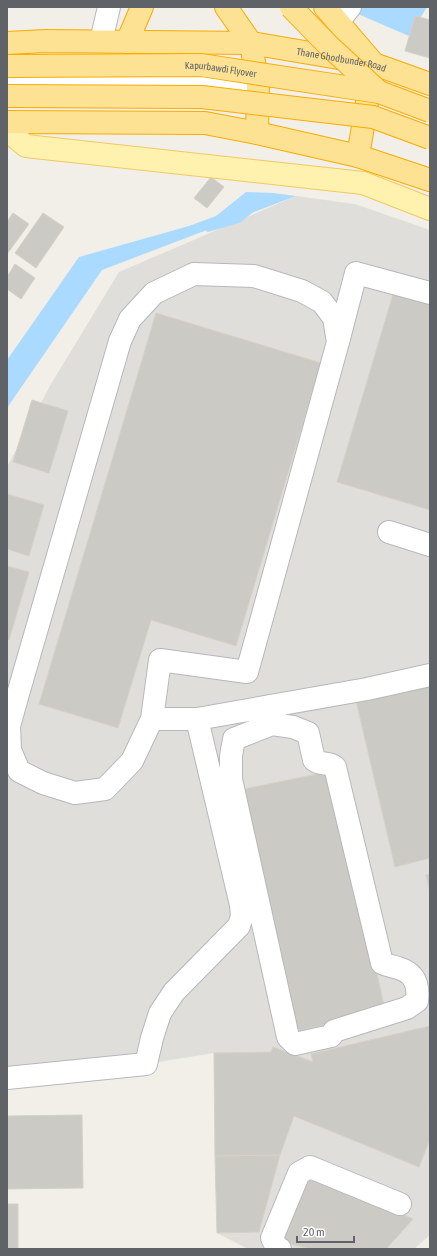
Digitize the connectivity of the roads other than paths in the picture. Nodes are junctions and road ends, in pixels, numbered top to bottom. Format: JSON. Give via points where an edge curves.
{"nodes":[{"id":1,"x":109,"y":7,"type":"edge"},
{"id":2,"x":142,"y":7,"type":"edge"},
{"id":3,"x":226,"y":7,"type":"edge"},
{"id":4,"x":291,"y":7,"type":"edge"},
{"id":5,"x":338,"y":12,"type":"edge"},
{"id":6,"x":101,"y":41,"type":"junction"},
{"id":7,"x":126,"y":42,"type":"junction"},
{"id":8,"x":7,"y":43,"type":"edge"},
{"id":9,"x":252,"y":43,"type":"junction"},
{"id":10,"x":374,"y":64,"type":"junction"},
{"id":11,"x":7,"y":66,"type":"edge"},
{"id":12,"x":7,"y":81,"type":"edge"},
{"id":13,"x":430,"y":84,"type":"edge"},
{"id":14,"x":258,"y":87,"type":"junction"},
{"id":15,"x":379,"y":92,"type":"junction"},
{"id":16,"x":7,"y":96,"type":"edge"},
{"id":17,"x":430,"y":111,"type":"edge"},
{"id":18,"x":7,"y":122,"type":"edge"},
{"id":19,"x":7,"y":130,"type":"edge"},
{"id":20,"x":257,"y":133,"type":"junction"},
{"id":21,"x":430,"y":138,"type":"edge"},
{"id":22,"x":358,"y":156,"type":"junction"},
{"id":23,"x":430,"y":180,"type":"edge"},
{"id":24,"x":430,"y":209,"type":"edge"},
{"id":25,"x":430,"y":293,"type":"edge"},
{"id":26,"x":338,"y":342,"type":"junction"},
{"id":27,"x":389,"y":532,"type":"dead end"},
{"id":28,"x":430,"y":545,"type":"edge"},
{"id":29,"x":430,"y":675,"type":"edge"},
{"id":30,"x":224,"y":714,"type":"junction"},
{"id":31,"x":271,"y":715,"type":"junction"},
{"id":32,"x":152,"y":719,"type":"junction"},
{"id":33,"x":197,"y":719,"type":"junction"},
{"id":34,"x":234,"y":739,"type":"junction"},
{"id":35,"x":244,"y":878,"type":"junction"},
{"id":36,"x":7,"y":1078,"type":"edge"},
{"id":37,"x":400,"y":1204,"type":"dead end"},
{"id":38,"x":280,"y":1249,"type":"edge"}],
"edges":[{"from":1,"to":6,"type":"street"},
{"from":2,"to":7,"type":"highway"},
{"from":3,"to":9,"type":"highway"},
{"from":4,"to":15,"type":"highway","bridge":true},
{"from":5,"to":10,"type":"highway"},
{"from":6,"to":7,"type":"highway","name":"Thane Ghodbunder Road"},
{"from":6,"to":8,"type":"highway","name":"Thane Ghodbunder Road"},
{"from":7,"to":9,"type":"highway","name":"Thane Ghodbunder Road"},
{"from":9,"to":10,"type":"highway","name":"Thane Ghodbunder Road"},
{"from":9,"to":14,"type":"highway"},
{"from":10,"to":13,"type":"highway","name":"Thane Ghodbunder Road"},
{"from":10,"to":22,"type":"highway"},
{"from":11,"to":15,"type":"highway","name":"Kapurbawdi Flyover","bridge":true,"via":[[201,66]]},
{"from":12,"to":14,"type":"street","via":[[137,82]]},
{"from":14,"to":20,"type":"highway"},
{"from":15,"to":17,"type":"highway","name":"Kapurbawdi Flyover","bridge":true},
{"from":16,"to":21,"type":"highway","bridge":true,"via":[[202,97],[373,117]]},
{"from":18,"to":20,"type":"highway","via":[[205,123]]},
{"from":19,"to":24,"type":"main road","via":[[26,146],[363,183]]},
{"from":20,"to":22,"type":"highway"},
{"from":22,"to":23,"type":"highway"},
{"from":25,"to":26,"type":"street","via":[[356,273]]},
{"from":26,"to":32,"type":"street","via":[[247,672],[160,660]]},
{"from":26,"to":32,"type":"street","via":[[334,318],[322,302],[302,291],[254,276],[194,274],[154,294],[130,319],[120,341],[9,726],[10,750],[20,771],[43,783],[75,793],[105,789],[132,761]]},
{"from":27,"to":28,"type":"street"},
{"from":29,"to":31,"type":"street"},
{"from":30,"to":31,"type":"street"},
{"from":30,"to":33,"type":"street"},
{"from":30,"to":34,"type":"street"},
{"from":31,"to":34,"type":"street"},
{"from":31,"to":35,"type":"street","via":[[293,728],[308,733],[314,760],[319,764],[330,763],[335,767],[382,963],[399,968],[416,981],[417,1001],[407,1008],[334,1031],[331,1036],[295,1044],[288,1037]]},
{"from":32,"to":33,"type":"street"},
{"from":33,"to":35,"type":"street"},
{"from":34,"to":35,"type":"street","via":[[231,756],[232,779]]},
{"from":35,"to":36,"type":"street","via":[[239,926],[174,992],[160,1013],[146,1064]]},
{"from":37,"to":38,"type":"street","via":[[310,1167],[299,1173],[272,1238]]}]}
